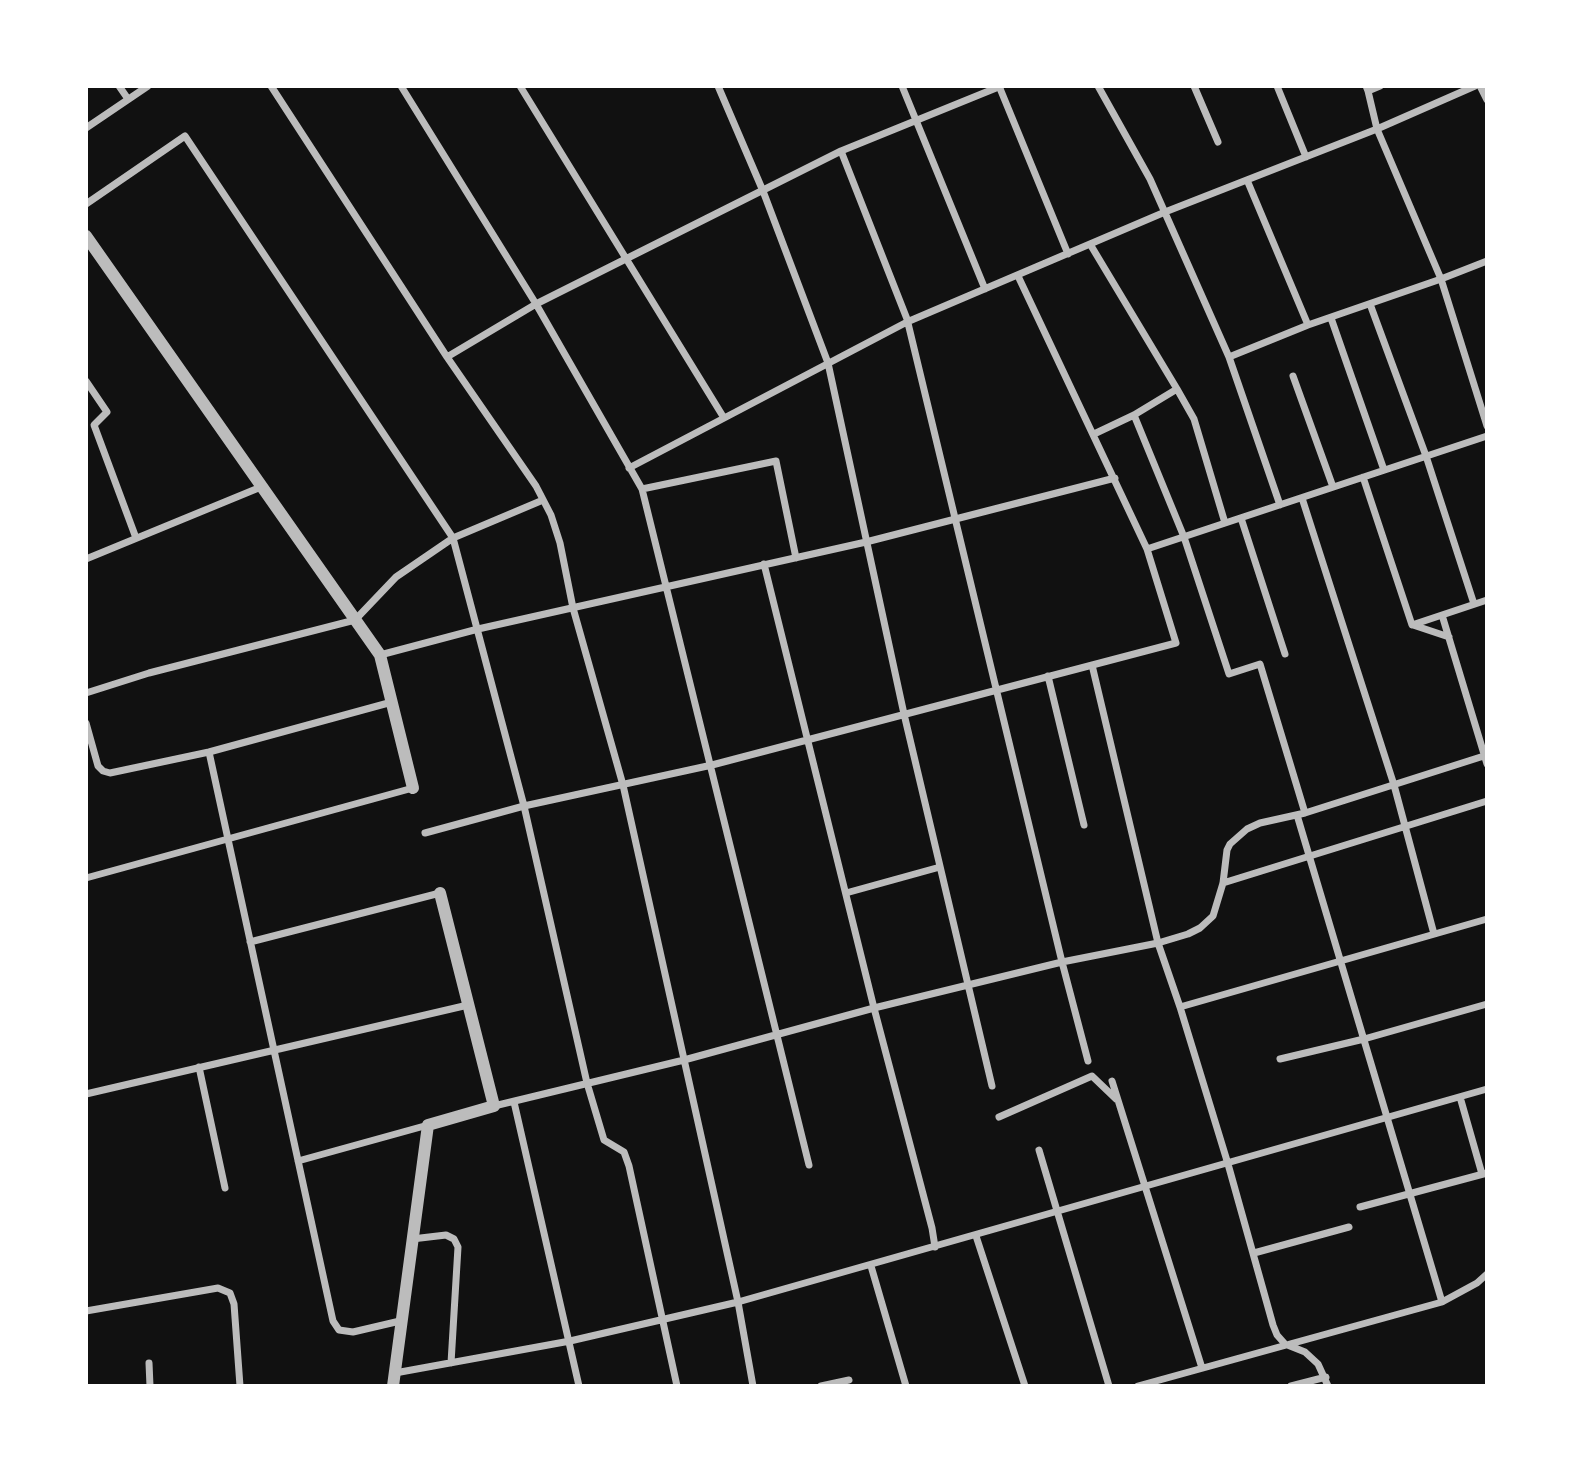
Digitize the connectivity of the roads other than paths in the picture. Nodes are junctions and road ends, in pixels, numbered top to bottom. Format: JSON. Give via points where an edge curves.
{"nodes":[{"id":1,"x":119,"y":86,"type":"edge"},
{"id":2,"x":148,"y":86,"type":"edge"},
{"id":3,"x":271,"y":86,"type":"edge"},
{"id":4,"x":401,"y":86,"type":"edge"},
{"id":5,"x":520,"y":86,"type":"edge"},
{"id":6,"x":718,"y":86,"type":"edge"},
{"id":7,"x":902,"y":86,"type":"edge"},
{"id":8,"x":1000,"y":86,"type":"edge"},
{"id":9,"x":1098,"y":86,"type":"edge"},
{"id":10,"x":1194,"y":86,"type":"edge"},
{"id":11,"x":1277,"y":86,"type":"edge"},
{"id":12,"x":1380,"y":86,"type":"edge"},
{"id":13,"x":1475,"y":86,"type":"edge"},
{"id":14,"x":1480,"y":86,"type":"edge"},
{"id":15,"x":1367,"y":88,"type":"edge"},
{"id":16,"x":128,"y":99,"type":"junction"},
{"id":17,"x":1487,"y":100,"type":"edge"},
{"id":18,"x":917,"y":121,"type":"junction"},
{"id":19,"x":86,"y":128,"type":"edge"},
{"id":20,"x":1377,"y":130,"type":"junction"},
{"id":21,"x":1218,"y":142,"type":"dead end"},
{"id":22,"x":841,"y":152,"type":"junction"},
{"id":23,"x":1306,"y":157,"type":"junction"},
{"id":24,"x":1247,"y":180,"type":"junction"},
{"id":25,"x":763,"y":191,"type":"junction"},
{"id":26,"x":86,"y":204,"type":"edge"},
{"id":27,"x":1165,"y":212,"type":"junction"},
{"id":28,"x":86,"y":236,"type":"edge"},
{"id":29,"x":1090,"y":244,"type":"junction"},
{"id":30,"x":1068,"y":254,"type":"junction"},
{"id":31,"x":626,"y":259,"type":"junction"},
{"id":32,"x":1487,"y":261,"type":"edge"},
{"id":33,"x":1018,"y":276,"type":"junction"},
{"id":34,"x":1441,"y":279,"type":"junction"},
{"id":35,"x":985,"y":289,"type":"junction"},
{"id":36,"x":536,"y":304,"type":"junction"},
{"id":37,"x":1370,"y":304,"type":"junction"},
{"id":38,"x":1331,"y":318,"type":"junction"},
{"id":39,"x":907,"y":322,"type":"junction"},
{"id":40,"x":1308,"y":325,"type":"junction"},
{"id":41,"x":447,"y":357,"type":"junction"},
{"id":42,"x":1229,"y":358,"type":"junction"},
{"id":43,"x":828,"y":363,"type":"junction"},
{"id":44,"x":1293,"y":376,"type":"dead end"},
{"id":45,"x":86,"y":381,"type":"edge"},
{"id":46,"x":1177,"y":389,"type":"junction"},
{"id":47,"x":1134,"y":415,"type":"junction"},
{"id":48,"x":724,"y":418,"type":"junction"},
{"id":49,"x":1487,"y":426,"type":"edge"},
{"id":50,"x":1094,"y":434,"type":"junction"},
{"id":51,"x":1487,"y":436,"type":"edge"},
{"id":52,"x":1426,"y":456,"type":"junction"},
{"id":53,"x":628,"y":468,"type":"junction"},
{"id":54,"x":1384,"y":470,"type":"junction"},
{"id":55,"x":1363,"y":477,"type":"junction"},
{"id":56,"x":1115,"y":478,"type":"junction"},
{"id":57,"x":261,"y":487,"type":"junction"},
{"id":58,"x":1333,"y":487,"type":"junction"},
{"id":59,"x":642,"y":488,"type":"junction"},
{"id":60,"x":1302,"y":498,"type":"junction"},
{"id":61,"x":543,"y":500,"type":"junction"},
{"id":62,"x":1280,"y":505,"type":"junction"},
{"id":63,"x":1241,"y":518,"type":"junction"},
{"id":64,"x":955,"y":519,"type":"junction"},
{"id":65,"x":1225,"y":523,"type":"junction"},
{"id":66,"x":1184,"y":537,"type":"junction"},
{"id":67,"x":136,"y":538,"type":"junction"},
{"id":68,"x":453,"y":538,"type":"junction"},
{"id":69,"x":866,"y":541,"type":"junction"},
{"id":70,"x":1147,"y":549,"type":"junction"},
{"id":71,"x":796,"y":558,"type":"junction"},
{"id":72,"x":86,"y":559,"type":"edge"},
{"id":73,"x":764,"y":564,"type":"junction"},
{"id":74,"x":667,"y":585,"type":"junction"},
{"id":75,"x":1487,"y":600,"type":"edge"},
{"id":76,"x":1474,"y":604,"type":"junction"},
{"id":77,"x":573,"y":608,"type":"junction"},
{"id":78,"x":1442,"y":615,"type":"junction"},
{"id":79,"x":355,"y":620,"type":"junction"},
{"id":80,"x":1412,"y":625,"type":"junction"},
{"id":81,"x":478,"y":629,"type":"junction"},
{"id":82,"x":1449,"y":637,"type":"junction"},
{"id":83,"x":1285,"y":654,"type":"dead end"},
{"id":84,"x":380,"y":655,"type":"junction"},
{"id":85,"x":1091,"y":665,"type":"junction"},
{"id":86,"x":1048,"y":676,"type":"junction"},
{"id":87,"x":997,"y":690,"type":"junction"},
{"id":88,"x":86,"y":693,"type":"edge"},
{"id":89,"x":392,"y":702,"type":"junction"},
{"id":90,"x":904,"y":714,"type":"junction"},
{"id":91,"x":86,"y":723,"type":"edge"},
{"id":92,"x":809,"y":739,"type":"junction"},
{"id":93,"x":209,"y":752,"type":"junction"},
{"id":94,"x":1486,"y":759,"type":"edge"},
{"id":95,"x":712,"y":765,"type":"junction"},
{"id":96,"x":623,"y":785,"type":"junction"},
{"id":97,"x":1394,"y":785,"type":"junction"},
{"id":98,"x":413,"y":788,"type":"joint"},
{"id":99,"x":1487,"y":801,"type":"edge"},
{"id":100,"x":524,"y":806,"type":"junction"},
{"id":101,"x":1301,"y":814,"type":"junction"},
{"id":102,"x":1084,"y":825,"type":"dead end"},
{"id":103,"x":1405,"y":827,"type":"junction"},
{"id":104,"x":425,"y":833,"type":"dead end"},
{"id":105,"x":228,"y":839,"type":"junction"},
{"id":106,"x":1310,"y":857,"type":"junction"},
{"id":107,"x":940,"y":867,"type":"junction"},
{"id":108,"x":86,"y":878,"type":"edge"},
{"id":109,"x":1223,"y":883,"type":"junction"},
{"id":110,"x":846,"y":892,"type":"junction"},
{"id":111,"x":440,"y":893,"type":"joint"},
{"id":112,"x":1487,"y":919,"type":"edge"},
{"id":113,"x":1434,"y":934,"type":"junction"},
{"id":114,"x":250,"y":942,"type":"junction"},
{"id":115,"x":1158,"y":943,"type":"junction"},
{"id":116,"x":1341,"y":960,"type":"junction"},
{"id":117,"x":1062,"y":962,"type":"junction"},
{"id":118,"x":968,"y":985,"type":"junction"},
{"id":119,"x":1487,"y":1004,"type":"edge"},
{"id":120,"x":468,"y":1005,"type":"junction"},
{"id":121,"x":1180,"y":1007,"type":"junction"},
{"id":122,"x":874,"y":1008,"type":"junction"},
{"id":123,"x":779,"y":1034,"type":"junction"},
{"id":124,"x":1364,"y":1040,"type":"junction"},
{"id":125,"x":274,"y":1050,"type":"junction"},
{"id":126,"x":684,"y":1059,"type":"junction"},
{"id":127,"x":1280,"y":1059,"type":"dead end"},
{"id":128,"x":1088,"y":1061,"type":"dead end"},
{"id":129,"x":199,"y":1067,"type":"junction"},
{"id":130,"x":1112,"y":1081,"type":"dead end"},
{"id":131,"x":587,"y":1083,"type":"junction"},
{"id":132,"x":992,"y":1086,"type":"dead end"},
{"id":133,"x":1487,"y":1089,"type":"edge"},
{"id":134,"x":86,"y":1094,"type":"edge"},
{"id":135,"x":1460,"y":1097,"type":"junction"},
{"id":136,"x":1117,"y":1099,"type":"junction"},
{"id":137,"x":514,"y":1102,"type":"junction"},
{"id":138,"x":494,"y":1106,"type":"junction"},
{"id":139,"x":999,"y":1117,"type":"dead end"},
{"id":140,"x":1388,"y":1118,"type":"junction"},
{"id":141,"x":428,"y":1125,"type":"junction"},
{"id":142,"x":1039,"y":1150,"type":"dead end"},
{"id":143,"x":298,"y":1161,"type":"junction"},
{"id":144,"x":1228,"y":1164,"type":"junction"},
{"id":145,"x":809,"y":1165,"type":"dead end"},
{"id":146,"x":1485,"y":1173,"type":"edge"},
{"id":147,"x":225,"y":1188,"type":"dead end"},
{"id":148,"x":1144,"y":1188,"type":"junction"},
{"id":149,"x":1409,"y":1193,"type":"junction"},
{"id":150,"x":1360,"y":1207,"type":"dead end"},
{"id":151,"x":1058,"y":1213,"type":"junction"},
{"id":152,"x":1349,"y":1227,"type":"dead end"},
{"id":153,"x":976,"y":1236,"type":"junction"},
{"id":154,"x":412,"y":1239,"type":"junction"},
{"id":155,"x":935,"y":1247,"type":"junction"},
{"id":156,"x":1254,"y":1253,"type":"junction"},
{"id":157,"x":871,"y":1266,"type":"junction"},
{"id":158,"x":1487,"y":1274,"type":"edge"},
{"id":159,"x":738,"y":1302,"type":"junction"},
{"id":160,"x":1441,"y":1302,"type":"junction"},
{"id":161,"x":86,"y":1311,"type":"edge"},
{"id":162,"x":663,"y":1319,"type":"junction"},
{"id":163,"x":400,"y":1321,"type":"junction"},
{"id":164,"x":570,"y":1341,"type":"junction"},
{"id":165,"x":1285,"y":1344,"type":"junction"},
{"id":166,"x":149,"y":1363,"type":"dead end"},
{"id":167,"x":451,"y":1363,"type":"junction"},
{"id":168,"x":1202,"y":1368,"type":"junction"},
{"id":169,"x":1326,"y":1377,"type":"junction"},
{"id":170,"x":394,"y":1380,"type":"edge"},
{"id":171,"x":849,"y":1380,"type":"dead end"},
{"id":172,"x":150,"y":1386,"type":"edge"},
{"id":173,"x":240,"y":1386,"type":"edge"},
{"id":174,"x":579,"y":1386,"type":"edge"},
{"id":175,"x":677,"y":1386,"type":"edge"},
{"id":176,"x":753,"y":1386,"type":"edge"},
{"id":177,"x":821,"y":1386,"type":"edge"},
{"id":178,"x":906,"y":1386,"type":"edge"},
{"id":179,"x":1025,"y":1386,"type":"edge"},
{"id":180,"x":1109,"y":1386,"type":"edge"},
{"id":181,"x":1138,"y":1386,"type":"edge"},
{"id":182,"x":1291,"y":1386,"type":"edge"},
{"id":183,"x":1328,"y":1386,"type":"edge"}],
"edges":[{"from":1,"to":16,"type":"street"},
{"from":2,"to":16,"type":"street"},
{"from":3,"to":41,"type":"street"},
{"from":4,"to":36,"type":"street"},
{"from":5,"to":31,"type":"street"},
{"from":6,"to":25,"type":"street"},
{"from":7,"to":18,"type":"street"},
{"from":8,"to":18,"type":"street"},
{"from":8,"to":30,"type":"street"},
{"from":9,"to":27,"type":"street"},
{"from":10,"to":21,"type":"street"},
{"from":11,"to":23,"type":"street"},
{"from":12,"to":15,"type":"street"},
{"from":13,"to":20,"type":"street"},
{"from":14,"to":17,"type":"street"},
{"from":15,"to":20,"type":"street"},
{"from":16,"to":19,"type":"street"},
{"from":18,"to":22,"type":"street"},
{"from":18,"to":35,"type":"street"},
{"from":20,"to":23,"type":"street"},
{"from":20,"to":34,"type":"street"},
{"from":22,"to":25,"type":"street"},
{"from":22,"to":39,"type":"street"},
{"from":23,"to":24,"type":"street"},
{"from":24,"to":27,"type":"street"},
{"from":24,"to":40,"type":"street"},
{"from":25,"to":31,"type":"street"},
{"from":25,"to":43,"type":"street"},
{"from":26,"to":68,"type":"street","via":[[185,136]]},
{"from":27,"to":29,"type":"street"},
{"from":27,"to":42,"type":"street"},
{"from":28,"to":57,"type":"street"},
{"from":29,"to":30,"type":"street"},
{"from":29,"to":46,"type":"street"},
{"from":30,"to":33,"type":"street"},
{"from":31,"to":36,"type":"street"},
{"from":31,"to":48,"type":"street"},
{"from":32,"to":34,"type":"street"},
{"from":33,"to":35,"type":"street"},
{"from":33,"to":50,"type":"street"},
{"from":34,"to":37,"type":"street"},
{"from":34,"to":49,"type":"street"},
{"from":35,"to":39,"type":"street"},
{"from":36,"to":41,"type":"street"},
{"from":36,"to":53,"type":"street"},
{"from":37,"to":38,"type":"street"},
{"from":37,"to":52,"type":"street"},
{"from":38,"to":40,"type":"street"},
{"from":38,"to":54,"type":"street"},
{"from":39,"to":43,"type":"street"},
{"from":39,"to":64,"type":"street"},
{"from":40,"to":42,"type":"street"},
{"from":41,"to":61,"type":"street"},
{"from":42,"to":62,"type":"street"},
{"from":43,"to":48,"type":"street"},
{"from":43,"to":69,"type":"street"},
{"from":44,"to":58,"type":"street"},
{"from":45,"to":67,"type":"street","via":[[107,412],[94,425]]},
{"from":46,"to":47,"type":"street"},
{"from":46,"to":65,"type":"street","via":[[1194,419]]},
{"from":47,"to":50,"type":"street"},
{"from":47,"to":66,"type":"street"},
{"from":48,"to":53,"type":"street"},
{"from":50,"to":56,"type":"street"},
{"from":51,"to":52,"type":"street"},
{"from":52,"to":54,"type":"street"},
{"from":52,"to":76,"type":"street"},
{"from":53,"to":59,"type":"street"},
{"from":54,"to":55,"type":"street"},
{"from":55,"to":58,"type":"street"},
{"from":55,"to":80,"type":"street"},
{"from":56,"to":64,"type":"street"},
{"from":56,"to":70,"type":"street"},
{"from":57,"to":67,"type":"street"},
{"from":57,"to":79,"type":"street"},
{"from":58,"to":60,"type":"street"},
{"from":59,"to":71,"type":"street","via":[[776,461]]},
{"from":59,"to":74,"type":"street"},
{"from":60,"to":62,"type":"street"},
{"from":60,"to":97,"type":"street"},
{"from":61,"to":68,"type":"street"},
{"from":61,"to":77,"type":"street","via":[[560,543]]},
{"from":62,"to":63,"type":"street"},
{"from":63,"to":65,"type":"street"},
{"from":63,"to":83,"type":"street"},
{"from":64,"to":69,"type":"street"},
{"from":64,"to":87,"type":"street"},
{"from":65,"to":66,"type":"street"},
{"from":66,"to":70,"type":"street"},
{"from":66,"to":101,"type":"street","via":[[1229,674],[1260,664]]},
{"from":67,"to":72,"type":"street"},
{"from":68,"to":79,"type":"street","via":[[396,577]]},
{"from":68,"to":81,"type":"street"},
{"from":69,"to":71,"type":"street"},
{"from":69,"to":90,"type":"street"},
{"from":70,"to":85,"type":"street","via":[[1176,643]]},
{"from":71,"to":73,"type":"street"},
{"from":73,"to":74,"type":"street"},
{"from":73,"to":92,"type":"street"},
{"from":74,"to":77,"type":"street"},
{"from":74,"to":95,"type":"street"},
{"from":75,"to":76,"type":"street"},
{"from":76,"to":78,"type":"street"},
{"from":77,"to":81,"type":"street"},
{"from":77,"to":96,"type":"street"},
{"from":78,"to":80,"type":"street"},
{"from":78,"to":82,"type":"street"},
{"from":79,"to":84,"type":"street"},
{"from":79,"to":88,"type":"street"},
{"from":80,"to":82,"type":"street"},
{"from":81,"to":84,"type":"street"},
{"from":81,"to":100,"type":"street"},
{"from":82,"to":94,"type":"street"},
{"from":84,"to":89,"type":"street"},
{"from":85,"to":86,"type":"street"},
{"from":85,"to":115,"type":"street"},
{"from":86,"to":87,"type":"street"},
{"from":86,"to":102,"type":"street"},
{"from":87,"to":90,"type":"street"},
{"from":87,"to":117,"type":"street"},
{"from":89,"to":93,"type":"street"},
{"from":89,"to":98,"type":"street"},
{"from":90,"to":92,"type":"street"},
{"from":90,"to":107,"type":"street"},
{"from":91,"to":93,"type":"street","via":[[98,766],[110,773]]},
{"from":92,"to":95,"type":"street"},
{"from":92,"to":110,"type":"street"},
{"from":93,"to":105,"type":"street"},
{"from":94,"to":97,"type":"street"},
{"from":95,"to":96,"type":"street"},
{"from":95,"to":123,"type":"street"},
{"from":96,"to":100,"type":"street"},
{"from":96,"to":126,"type":"street"},
{"from":97,"to":101,"type":"street"},
{"from":97,"to":103,"type":"street"},
{"from":98,"to":105,"type":"street"},
{"from":99,"to":103,"type":"street"},
{"from":100,"to":104,"type":"street"},
{"from":100,"to":131,"type":"street"},
{"from":101,"to":106,"type":"street"},
{"from":101,"to":109,"type":"street","via":[[1260,823],[1240,834],[1227,850]]},
{"from":103,"to":106,"type":"street"},
{"from":103,"to":113,"type":"street"},
{"from":105,"to":108,"type":"street"},
{"from":105,"to":114,"type":"street"},
{"from":106,"to":109,"type":"street"},
{"from":106,"to":116,"type":"street"},
{"from":107,"to":110,"type":"street"},
{"from":107,"to":118,"type":"street"},
{"from":109,"to":115,"type":"street","via":[[1208,923]]},
{"from":110,"to":122,"type":"street"},
{"from":111,"to":114,"type":"street"},
{"from":111,"to":120,"type":"street"},
{"from":112,"to":113,"type":"street"},
{"from":113,"to":116,"type":"street"},
{"from":114,"to":125,"type":"street"},
{"from":115,"to":117,"type":"street"},
{"from":115,"to":121,"type":"street"},
{"from":116,"to":121,"type":"street"},
{"from":116,"to":124,"type":"street"},
{"from":117,"to":118,"type":"street"},
{"from":117,"to":128,"type":"street"},
{"from":118,"to":122,"type":"street"},
{"from":118,"to":132,"type":"street"},
{"from":119,"to":124,"type":"street"},
{"from":120,"to":125,"type":"street"},
{"from":120,"to":138,"type":"street"},
{"from":121,"to":144,"type":"street"},
{"from":122,"to":123,"type":"street"},
{"from":122,"to":155,"type":"street"},
{"from":123,"to":126,"type":"street"},
{"from":123,"to":145,"type":"street"},
{"from":124,"to":127,"type":"street"},
{"from":124,"to":140,"type":"street"},
{"from":125,"to":129,"type":"street"},
{"from":125,"to":143,"type":"street"},
{"from":126,"to":131,"type":"street"},
{"from":126,"to":159,"type":"street"},
{"from":129,"to":134,"type":"street"},
{"from":129,"to":147,"type":"street"},
{"from":130,"to":136,"type":"street"},
{"from":131,"to":137,"type":"street"},
{"from":131,"to":162,"type":"street","via":[[604,1140],[627,1158]]},
{"from":133,"to":135,"type":"street"},
{"from":135,"to":140,"type":"street"},
{"from":135,"to":146,"type":"street"},
{"from":136,"to":139,"type":"street","via":[[1092,1076]]},
{"from":136,"to":148,"type":"street"},
{"from":137,"to":138,"type":"street"},
{"from":137,"to":164,"type":"street"},
{"from":138,"to":141,"type":"street"},
{"from":140,"to":144,"type":"street"},
{"from":140,"to":149,"type":"street"},
{"from":141,"to":143,"type":"street"},
{"from":141,"to":154,"type":"street"},
{"from":142,"to":151,"type":"street"},
{"from":143,"to":163,"type":"street","via":[[333,1321],[339,1330],[353,1332]]},
{"from":144,"to":148,"type":"street"},
{"from":144,"to":156,"type":"street"},
{"from":146,"to":149,"type":"street"},
{"from":148,"to":151,"type":"street"},
{"from":148,"to":168,"type":"street"},
{"from":149,"to":150,"type":"street"},
{"from":149,"to":160,"type":"street"},
{"from":151,"to":153,"type":"street"},
{"from":151,"to":180,"type":"street"},
{"from":152,"to":156,"type":"street"},
{"from":153,"to":155,"type":"street"},
{"from":153,"to":179,"type":"street"},
{"from":154,"to":163,"type":"street"},
{"from":154,"to":167,"type":"street","via":[[446,1235],[458,1247]]},
{"from":155,"to":157,"type":"street"},
{"from":156,"to":165,"type":"street","via":[[1273,1325]]},
{"from":157,"to":159,"type":"street"},
{"from":157,"to":178,"type":"street"},
{"from":158,"to":160,"type":"street"},
{"from":159,"to":162,"type":"street"},
{"from":159,"to":176,"type":"street"},
{"from":160,"to":165,"type":"street"},
{"from":161,"to":173,"type":"street","via":[[218,1288],[230,1293]]},
{"from":162,"to":164,"type":"street"},
{"from":162,"to":175,"type":"street"},
{"from":163,"to":170,"type":"street"},
{"from":164,"to":167,"type":"street"},
{"from":164,"to":174,"type":"street"},
{"from":165,"to":168,"type":"street"},
{"from":165,"to":169,"type":"street","via":[[1305,1352]]},
{"from":166,"to":172,"type":"street"},
{"from":167,"to":170,"type":"street"},
{"from":168,"to":181,"type":"street"},
{"from":169,"to":182,"type":"street"},
{"from":169,"to":183,"type":"street"},
{"from":171,"to":177,"type":"street"}]}
